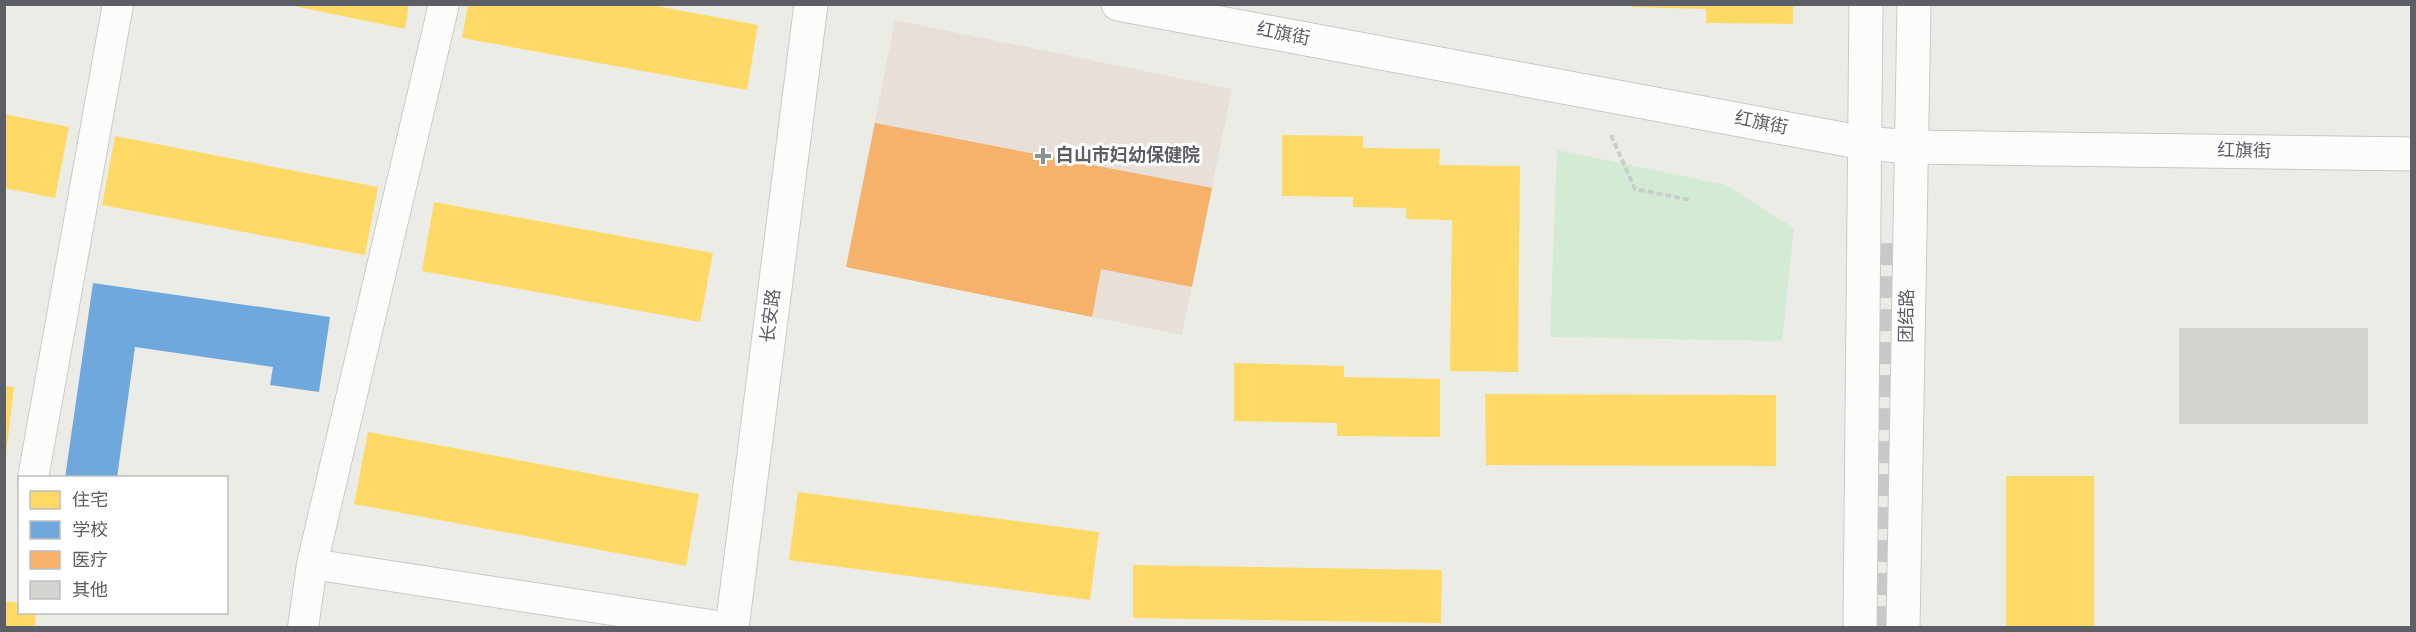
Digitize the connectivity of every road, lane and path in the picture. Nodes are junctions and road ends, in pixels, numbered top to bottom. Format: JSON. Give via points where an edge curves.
{"nodes":[{"id":1,"x":118,"y":4,"type":"edge"},
{"id":2,"x":444,"y":4,"type":"edge"},
{"id":3,"x":811,"y":4,"type":"edge"},
{"id":4,"x":1118,"y":4,"type":"edge"},
{"id":5,"x":1866,"y":4,"type":"edge"},
{"id":6,"x":1914,"y":4,"type":"edge"},
{"id":7,"x":1611,"y":135,"type":"dead end"},
{"id":8,"x":1864,"y":143,"type":"junction"},
{"id":9,"x":1911,"y":147,"type":"junction"},
{"id":10,"x":2412,"y":154,"type":"edge"},
{"id":11,"x":1689,"y":200,"type":"dead end"},
{"id":12,"x":33,"y":476,"type":"edge"},
{"id":13,"x":312,"y":564,"type":"junction"},
{"id":14,"x":303,"y":627,"type":"edge"},
{"id":15,"x":731,"y":627,"type":"edge"},
{"id":16,"x":1860,"y":627,"type":"edge"},
{"id":17,"x":1903,"y":627,"type":"edge"}],
"edges":[{"from":1,"to":12,"type":"street"},
{"from":2,"to":13,"type":"street"},
{"from":3,"to":15,"type":"street","name":"长安路"},
{"from":4,"to":8,"type":"street","name":"红旗街"},
{"from":5,"to":8,"type":"street"},
{"from":6,"to":9,"type":"street","name":"团结路"},
{"from":7,"to":11,"type":"path","via":[[1635,189]]},
{"from":8,"to":9,"type":"street","name":"红旗街"},
{"from":8,"to":16,"type":"street"},
{"from":9,"to":10,"type":"street","name":"红旗街"},
{"from":9,"to":17,"type":"street","name":"团结路"},
{"from":13,"to":14,"type":"street"},
{"from":13,"to":15,"type":"street"}]}
